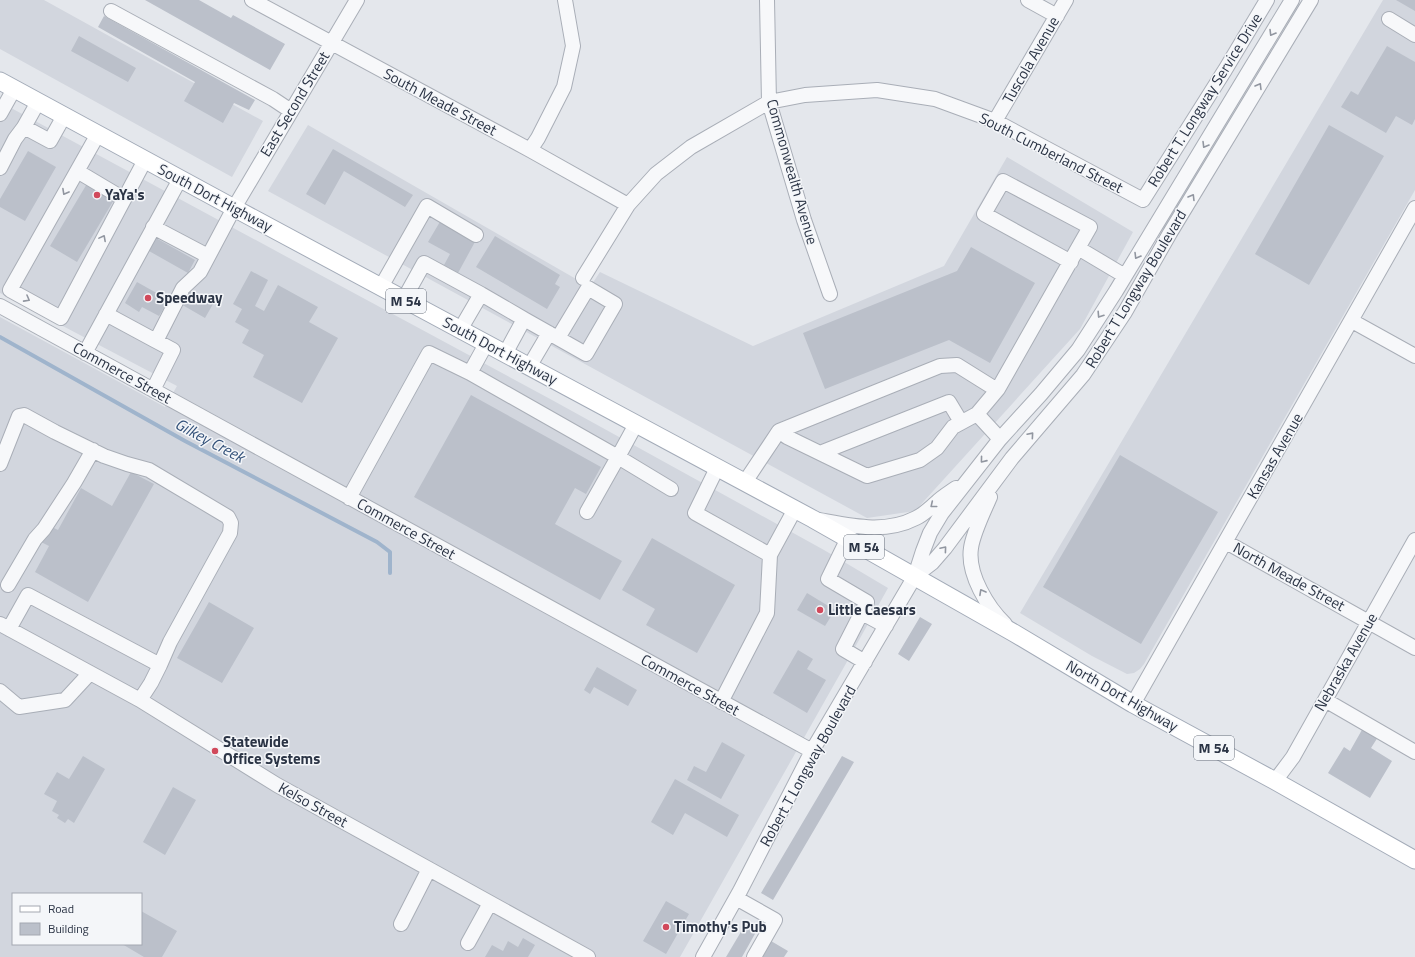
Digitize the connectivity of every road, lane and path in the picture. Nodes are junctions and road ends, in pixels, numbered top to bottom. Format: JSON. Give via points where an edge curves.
{"nodes":[{"id":1,"x":252,"y":0,"type":"edge"},
{"id":2,"x":357,"y":0,"type":"edge"},
{"id":3,"x":565,"y":0,"type":"edge"},
{"id":4,"x":768,"y":0,"type":"edge"},
{"id":5,"x":1028,"y":0,"type":"edge"},
{"id":6,"x":1066,"y":0,"type":"edge"},
{"id":7,"x":1267,"y":0,"type":"edge"},
{"id":8,"x":1292,"y":0,"type":"edge"},
{"id":9,"x":1311,"y":0,"type":"edge"},
{"id":10,"x":111,"y":11,"type":"dead end"},
{"id":11,"x":1057,"y":16,"type":"junction"},
{"id":12,"x":1389,"y":19,"type":"dead end"},
{"id":13,"x":1415,"y":35,"type":"edge"},
{"id":14,"x":331,"y":43,"type":"junction"},
{"id":15,"x":7,"y":85,"type":"edge"},
{"id":16,"x":38,"y":102,"type":"junction"},
{"id":17,"x":769,"y":102,"type":"junction"},
{"id":18,"x":290,"y":111,"type":"junction"},
{"id":19,"x":0,"y":114,"type":"edge"},
{"id":20,"x":64,"y":116,"type":"junction"},
{"id":21,"x":995,"y":121,"type":"junction"},
{"id":22,"x":24,"y":127,"type":"junction"},
{"id":23,"x":98,"y":134,"type":"junction"},
{"id":24,"x":530,"y":150,"type":"junction"},
{"id":25,"x":145,"y":160,"type":"junction"},
{"id":26,"x":0,"y":168,"type":"edge"},
{"id":27,"x":77,"y":171,"type":"junction"},
{"id":28,"x":180,"y":179,"type":"junction"},
{"id":29,"x":124,"y":199,"type":"junction"},
{"id":30,"x":1143,"y":200,"type":"joint"},
{"id":31,"x":628,"y":205,"type":"junction"},
{"id":32,"x":234,"y":208,"type":"junction"},
{"id":33,"x":1415,"y":208,"type":"edge"},
{"id":34,"x":153,"y":227,"type":"junction"},
{"id":35,"x":476,"y":235,"type":"dead end"},
{"id":36,"x":1078,"y":248,"type":"junction"},
{"id":37,"x":208,"y":256,"type":"junction"},
{"id":38,"x":1070,"y":262,"type":"junction"},
{"id":39,"x":583,"y":278,"type":"dead end"},
{"id":40,"x":1123,"y":279,"type":"junction"},
{"id":41,"x":1143,"y":279,"type":"junction"},
{"id":42,"x":381,"y":287,"type":"junction"},
{"id":43,"x":481,"y":294,"type":"junction"},
{"id":44,"x":830,"y":294,"type":"dead end"},
{"id":45,"x":404,"y":299,"type":"junction"},
{"id":46,"x":0,"y":306,"type":"edge"},
{"id":47,"x":106,"y":314,"type":"junction"},
{"id":48,"x":524,"y":319,"type":"junction"},
{"id":49,"x":1352,"y":321,"type":"junction"},
{"id":50,"x":460,"y":330,"type":"junction"},
{"id":51,"x":553,"y":336,"type":"junction"},
{"id":52,"x":156,"y":341,"type":"junction"},
{"id":53,"x":486,"y":344,"type":"junction"},
{"id":54,"x":85,"y":353,"type":"junction"},
{"id":55,"x":505,"y":354,"type":"junction"},
{"id":56,"x":1415,"y":356,"type":"edge"},
{"id":57,"x":529,"y":367,"type":"junction"},
{"id":58,"x":470,"y":373,"type":"junction"},
{"id":59,"x":153,"y":390,"type":"junction"},
{"id":60,"x":997,"y":390,"type":"junction"},
{"id":61,"x":977,"y":414,"type":"junction"},
{"id":62,"x":961,"y":422,"type":"junction"},
{"id":63,"x":636,"y":424,"type":"junction"},
{"id":64,"x":779,"y":431,"type":"junction"},
{"id":65,"x":1000,"y":439,"type":"junction"},
{"id":66,"x":93,"y":450,"type":"junction"},
{"id":67,"x":820,"y":453,"type":"junction"},
{"id":68,"x":618,"y":456,"type":"junction"},
{"id":69,"x":1012,"y":458,"type":"junction"},
{"id":70,"x":0,"y":464,"type":"edge"},
{"id":71,"x":718,"y":468,"type":"junction"},
{"id":72,"x":745,"y":482,"type":"junction"},
{"id":73,"x":965,"y":482,"type":"junction"},
{"id":74,"x":671,"y":489,"type":"dead end"},
{"id":75,"x":349,"y":498,"type":"junction"},
{"id":76,"x":795,"y":509,"type":"junction"},
{"id":77,"x":587,"y":512,"type":"dead end"},
{"id":78,"x":813,"y":519,"type":"junction"},
{"id":79,"x":848,"y":538,"type":"junction"},
{"id":80,"x":1415,"y":540,"type":"edge"},
{"id":81,"x":1226,"y":542,"type":"junction"},
{"id":82,"x":770,"y":555,"type":"junction"},
{"id":83,"x":915,"y":576,"type":"junction"},
{"id":84,"x":4,"y":583,"type":"edge"},
{"id":85,"x":28,"y":595,"type":"junction"},
{"id":86,"x":862,"y":613,"type":"junction"},
{"id":87,"x":1369,"y":622,"type":"junction"},
{"id":88,"x":4,"y":626,"type":"edge"},
{"id":89,"x":886,"y":626,"type":"junction"},
{"id":90,"x":1014,"y":633,"type":"junction"},
{"id":91,"x":1415,"y":648,"type":"edge"},
{"id":92,"x":865,"y":662,"type":"junction"},
{"id":93,"x":160,"y":666,"type":"junction"},
{"id":94,"x":90,"y":673,"type":"junction"},
{"id":95,"x":0,"y":691,"type":"edge"},
{"id":96,"x":140,"y":700,"type":"junction"},
{"id":97,"x":1325,"y":700,"type":"junction"},
{"id":98,"x":722,"y":702,"type":"junction"},
{"id":99,"x":1133,"y":704,"type":"junction"},
{"id":100,"x":812,"y":752,"type":"junction"},
{"id":101,"x":1415,"y":752,"type":"edge"},
{"id":102,"x":1275,"y":781,"type":"junction"},
{"id":103,"x":1415,"y":860,"type":"edge"},
{"id":104,"x":429,"y":869,"type":"junction"},
{"id":105,"x":736,"y":898,"type":"junction"},
{"id":106,"x":490,"y":903,"type":"junction"},
{"id":107,"x":401,"y":924,"type":"dead end"},
{"id":108,"x":468,"y":943,"type":"dead end"},
{"id":109,"x":588,"y":957,"type":"edge"},
{"id":110,"x":703,"y":957,"type":"edge"},
{"id":111,"x":754,"y":957,"type":"edge"}],
"edges":[{"from":1,"to":14,"type":"street","name":"South Meade Street"},
{"from":2,"to":14,"type":"street","name":"East Second Street"},
{"from":3,"to":24,"type":"street","via":[[573,46],[564,87]]},
{"from":4,"to":17,"type":"street","name":"Commonwealth Avenue"},
{"from":5,"to":11,"type":"street"},
{"from":6,"to":11,"type":"street","name":"Tuscola Avenue"},
{"from":7,"to":30,"type":"street","name":"Robert T. Longway Service Drive"},
{"from":8,"to":40,"type":"street","name":"Robert T Longway Boulevard","one_way":true},
{"from":41,"to":9,"type":"street","name":"Robert T Longway Boulevard","one_way":true},
{"from":10,"to":18,"type":"street"},
{"from":11,"to":21,"type":"street","name":"Tuscola Avenue"},
{"from":12,"to":13,"type":"street"},
{"from":14,"to":18,"type":"street","name":"East Second Street"},
{"from":14,"to":24,"type":"street","name":"South Meade Street"},
{"from":15,"to":16,"type":"main road","name":"South Dort Highway","number":"M 54"},
{"from":15,"to":19,"type":"street"},
{"from":16,"to":20,"type":"main road","name":"South Dort Highway","number":"M 54"},
{"from":16,"to":22,"type":"street"},
{"from":17,"to":21,"type":"street","name":"South Cumberland Street","via":[[805,95],[877,90],[935,99]]},
{"from":17,"to":31,"type":"street","name":"South Cumberland Street","via":[[691,147],[656,174]]},
{"from":17,"to":44,"type":"street","name":"Commonwealth Avenue","via":[[804,220]]},
{"from":18,"to":32,"type":"street","name":"East Second Street"},
{"from":20,"to":22,"type":"street","via":[[50,141]]},
{"from":20,"to":23,"type":"main road","name":"South Dort Highway","number":"M 54"},
{"from":21,"to":30,"type":"street","name":"South Cumberland Street"},
{"from":22,"to":26,"type":"street"},
{"from":23,"to":25,"type":"main road","name":"South Dort Highway","number":"M 54"},
{"from":23,"to":27,"type":"street"},
{"from":24,"to":31,"type":"street","name":"South Meade Street"},
{"from":25,"to":28,"type":"main road","name":"South Dort Highway","number":"M 54"},
{"from":25,"to":29,"type":"street"},
{"from":27,"to":29,"type":"street"},
{"from":27,"to":29,"type":"street","one_way":true,"via":[[10,290],[61,318]]},
{"from":28,"to":32,"type":"main road","name":"South Dort Highway","number":"M 54"},
{"from":28,"to":34,"type":"street"},
{"from":31,"to":39,"type":"street","name":"South Cumberland Street"},
{"from":32,"to":37,"type":"street","name":"East Second Street"},
{"from":32,"to":42,"type":"main road","name":"South Dort Highway","number":"M 54"},
{"from":33,"to":49,"type":"street","name":"Kansas Avenue"},
{"from":34,"to":37,"type":"street"},
{"from":34,"to":47,"type":"street"},
{"from":35,"to":42,"type":"street","via":[[427,206]]},
{"from":36,"to":38,"type":"street"},
{"from":36,"to":38,"type":"street","via":[[1090,227],[1003,181],[984,214]]},
{"from":36,"to":40,"type":"street"},
{"from":37,"to":52,"type":"street","name":"East Second Street","via":[[200,272],[183,288]]},
{"from":38,"to":60,"type":"street"},
{"from":40,"to":41,"type":"street","via":[[1133,284]]},
{"from":40,"to":65,"type":"street","name":"Robert T Longway Boulevard","one_way":true,"via":[[1078,350]]},
{"from":69,"to":41,"type":"street","name":"Robert T Longway Boulevard","one_way":true,"via":[[1083,375],[1125,312]]},
{"from":42,"to":45,"type":"main road","name":"South Dort Highway","number":"M 54"},
{"from":43,"to":45,"type":"street","via":[[424,263]]},
{"from":43,"to":48,"type":"street"},
{"from":43,"to":50,"type":"street"},
{"from":45,"to":50,"type":"main road","name":"South Dort Highway","number":"M 54"},
{"from":46,"to":54,"type":"street","name":"Commerce Street"},
{"from":47,"to":52,"type":"street"},
{"from":47,"to":54,"type":"street"},
{"from":48,"to":51,"type":"street"},
{"from":48,"to":55,"type":"street"},
{"from":49,"to":56,"type":"street"},
{"from":49,"to":81,"type":"street","name":"Kansas Avenue"},
{"from":50,"to":53,"type":"main road","name":"South Dort Highway","number":"M 54"},
{"from":51,"to":51,"type":"street","via":[[586,354],[615,304],[588,288]]},
{"from":51,"to":57,"type":"street"},
{"from":52,"to":59,"type":"street","via":[[173,350]]},
{"from":53,"to":55,"type":"main road","name":"South Dort Highway","number":"M 54"},
{"from":53,"to":58,"type":"street"},
{"from":54,"to":59,"type":"street","name":"Commerce Street"},
{"from":55,"to":57,"type":"main road","name":"South Dort Highway","number":"M 54"},
{"from":57,"to":63,"type":"main road","name":"South Dort Highway","number":"M 54"},
{"from":58,"to":68,"type":"street"},
{"from":58,"to":75,"type":"street","via":[[429,352]]},
{"from":59,"to":75,"type":"street","name":"Commerce Street"},
{"from":60,"to":61,"type":"street"},
{"from":60,"to":64,"type":"street","via":[[957,365],[940,366]]},
{"from":61,"to":62,"type":"street"},
{"from":61,"to":65,"type":"street"},
{"from":62,"to":67,"type":"street","via":[[949,402]]},
{"from":62,"to":67,"type":"street","via":[[937,448],[920,460],[867,476]]},
{"from":63,"to":68,"type":"street"},
{"from":63,"to":71,"type":"main road","name":"South Dort Highway","number":"M 54"},
{"from":64,"to":67,"type":"street"},
{"from":64,"to":72,"type":"street"},
{"from":65,"to":73,"type":"street","name":"Robert T Longway Boulevard","one_way":true},
{"from":66,"to":70,"type":"street","via":[[24,415],[19,416]]},
{"from":66,"to":84,"type":"street","via":[[44,529]]},
{"from":66,"to":93,"type":"street","via":[[148,470],[228,517],[231,523],[230,533],[170,642]]},
{"from":68,"to":74,"type":"street"},
{"from":68,"to":77,"type":"street"},
{"from":83,"to":69,"type":"street","name":"Robert T Longway Boulevard","one_way":true,"via":[[932,563],[945,548]]},
{"from":90,"to":69,"type":"street","one_way":true,"via":[[995,615],[974,577],[971,562],[971,549],[990,497]]},
{"from":71,"to":72,"type":"main road","name":"South Dort Highway","number":"M 54"},
{"from":71,"to":82,"type":"street","via":[[695,513]]},
{"from":72,"to":76,"type":"main road","name":"South Dort Highway","number":"M 54"},
{"from":73,"to":78,"type":"street","one_way":true,"via":[[918,518],[901,525],[884,528]]},
{"from":73,"to":83,"type":"street","name":"Robert T Longway Boulevard","via":[[930,533]]},
{"from":75,"to":98,"type":"street","name":"Commerce Street"},
{"from":76,"to":78,"type":"main road","name":"South Dort Highway","number":"M 54"},
{"from":76,"to":82,"type":"street"},
{"from":78,"to":79,"type":"main road","name":"South Dort Highway","number":"M 54"},
{"from":79,"to":83,"type":"main road","name":"South Dort Highway","number":"M 54"},
{"from":79,"to":86,"type":"street","via":[[828,579],[867,602]]},
{"from":80,"to":87,"type":"street","name":"Nebraska Avenue"},
{"from":81,"to":87,"type":"street","name":"North Meade Street"},
{"from":81,"to":99,"type":"street","name":"Kansas Avenue"},
{"from":82,"to":98,"type":"street","via":[[767,613]]},
{"from":83,"to":89,"type":"street","name":"Robert T Longway Boulevard"},
{"from":83,"to":90,"type":"main road","name":"North Dort Highway","number":"M 54"},
{"from":84,"to":85,"type":"street"},
{"from":85,"to":88,"type":"street"},
{"from":85,"to":93,"type":"street"},
{"from":86,"to":89,"type":"street"},
{"from":86,"to":92,"type":"street","via":[[843,649]]},
{"from":87,"to":91,"type":"street","name":"North Meade Street"},
{"from":87,"to":97,"type":"street","name":"Nebraska Avenue"},
{"from":88,"to":94,"type":"street","name":"Kelso Street"},
{"from":89,"to":92,"type":"street","name":"Robert T Longway Boulevard"},
{"from":90,"to":99,"type":"main road","name":"North Dort Highway","number":"M 54"},
{"from":92,"to":100,"type":"street","name":"Robert T Longway Boulevard"},
{"from":93,"to":96,"type":"street"},
{"from":94,"to":95,"type":"street","via":[[64,700],[19,707]]},
{"from":94,"to":96,"type":"street","name":"Kelso Street"},
{"from":96,"to":104,"type":"street","name":"Kelso Street","via":[[277,785]]},
{"from":97,"to":101,"type":"street"},
{"from":97,"to":102,"type":"street","name":"Nebraska Avenue"},
{"from":98,"to":100,"type":"street","name":"Commerce Street"},
{"from":99,"to":102,"type":"main road","name":"North Dort Highway","number":"M 54"},
{"from":100,"to":105,"type":"street","name":"Robert T Longway Boulevard"},
{"from":102,"to":103,"type":"main road","name":"North Dort Highway","number":"M 54"},
{"from":104,"to":106,"type":"street","name":"Kelso Street"},
{"from":104,"to":107,"type":"street"},
{"from":105,"to":110,"type":"street","name":"Robert T Longway Boulevard"},
{"from":105,"to":111,"type":"street","via":[[775,920]]},
{"from":106,"to":108,"type":"street"},
{"from":106,"to":109,"type":"street","name":"Kelso Street"}]}
